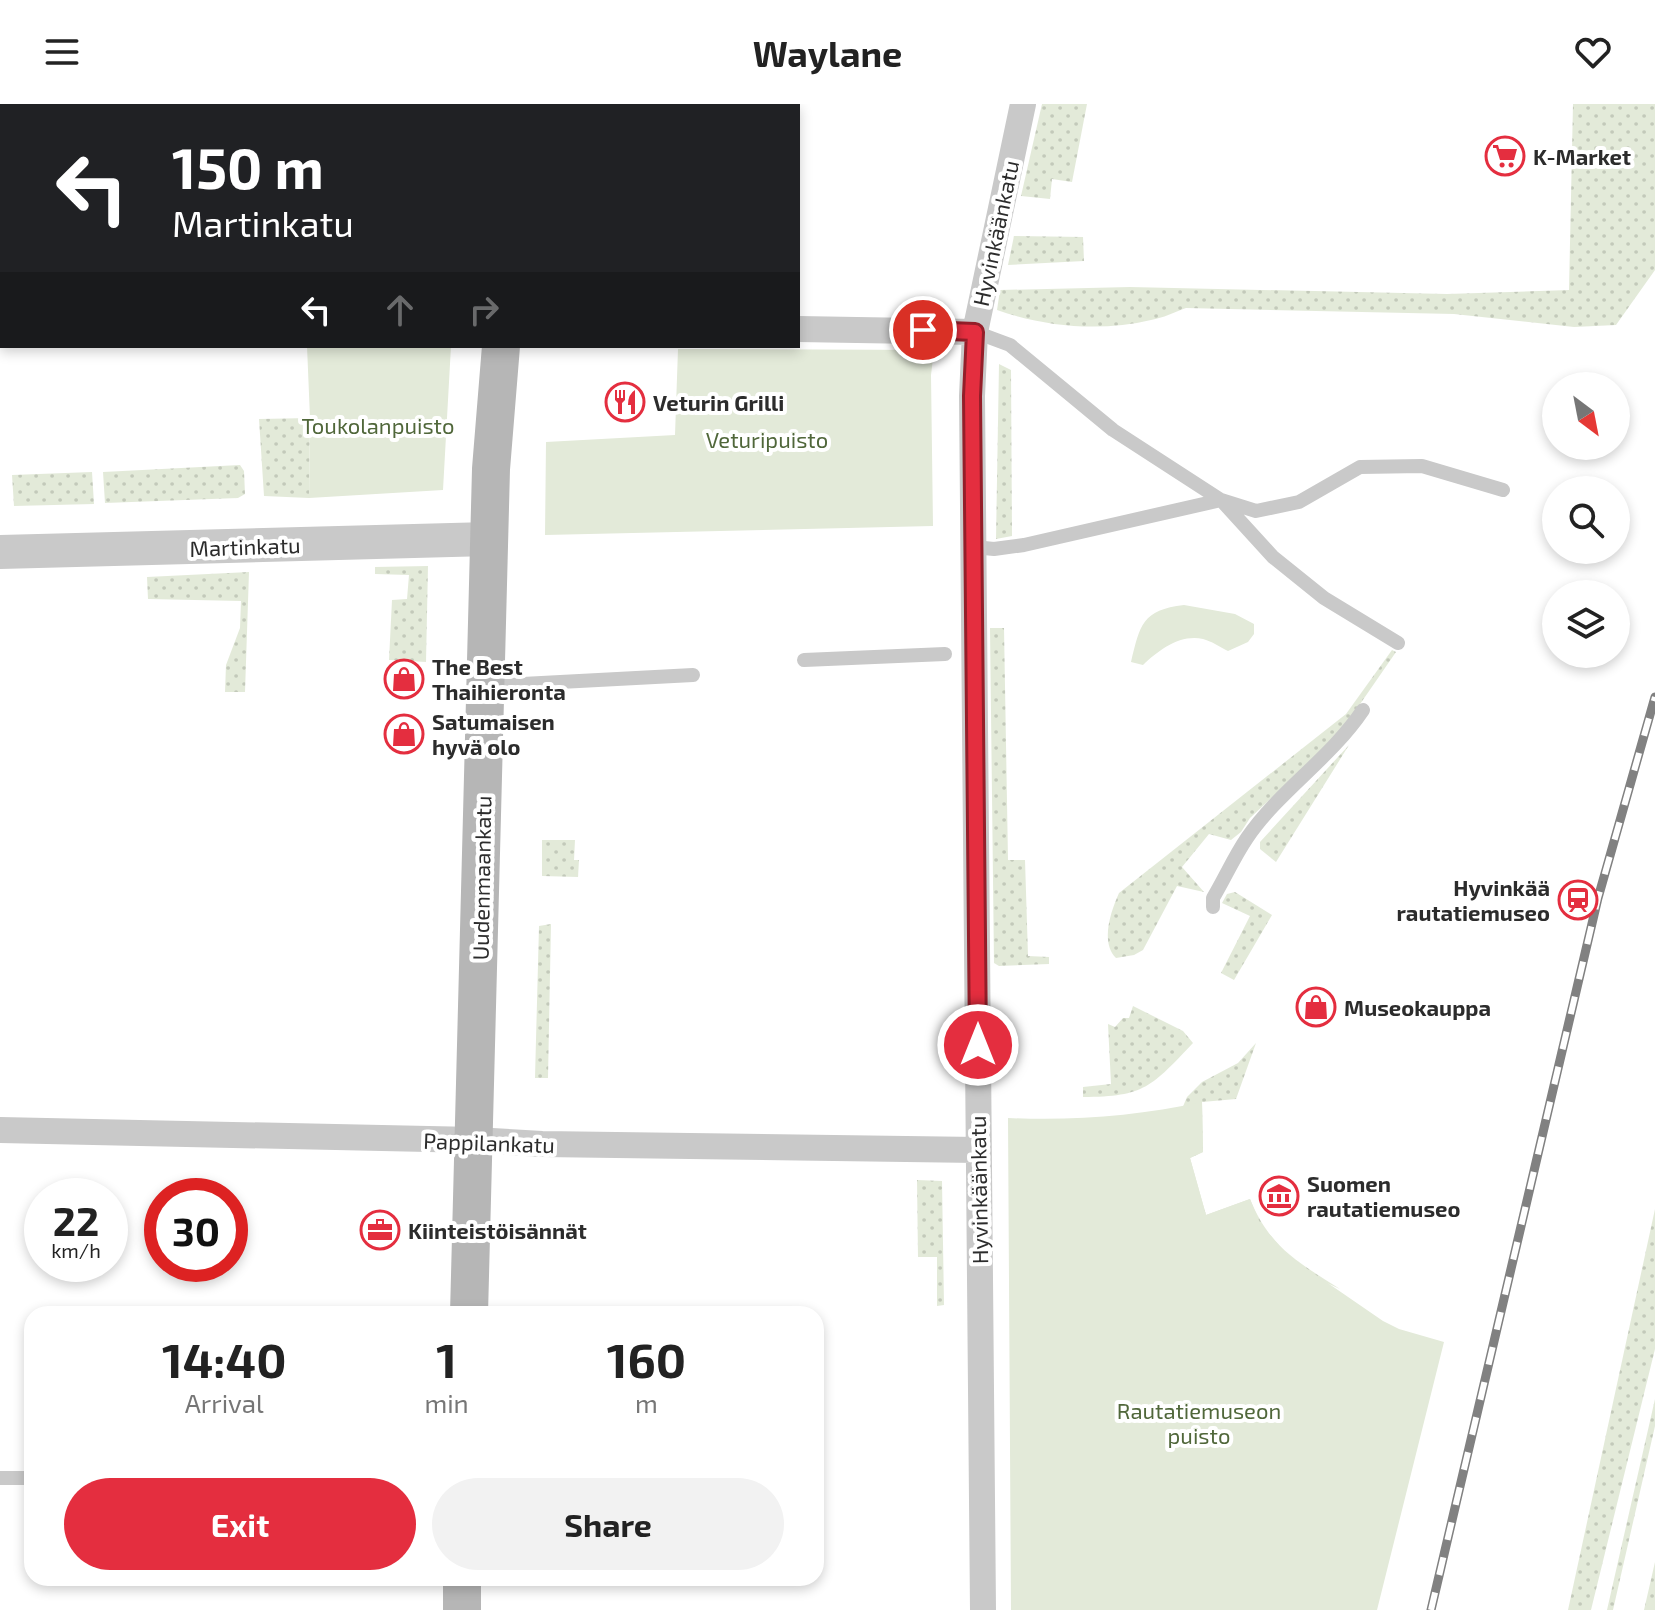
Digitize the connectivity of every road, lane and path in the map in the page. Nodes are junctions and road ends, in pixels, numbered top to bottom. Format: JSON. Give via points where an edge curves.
{"nodes":[{"id":1,"x":1023,"y":104,"type":"edge"},
{"id":2,"x":800,"y":329,"type":"edge"},
{"id":3,"x":975,"y":332,"type":"junction"},
{"id":4,"x":501,"y":348,"type":"edge"},
{"id":5,"x":1503,"y":490,"type":"dead end"},
{"id":6,"x":1221,"y":500,"type":"junction"},
{"id":7,"x":489,"y":539,"type":"junction"},
{"id":8,"x":974,"y":547,"type":"junction"},
{"id":9,"x":0,"y":552,"type":"edge"},
{"id":10,"x":1398,"y":643,"type":"dead end"},
{"id":11,"x":945,"y":654,"type":"dead end"},
{"id":12,"x":804,"y":660,"type":"dead end"},
{"id":13,"x":693,"y":675,"type":"dead end"},
{"id":14,"x":485,"y":686,"type":"junction"},
{"id":15,"x":1363,"y":710,"type":"dead end"},
{"id":16,"x":1213,"y":907,"type":"dead end"},
{"id":17,"x":0,"y":1130,"type":"edge"},
{"id":18,"x":475,"y":1140,"type":"junction"},
{"id":19,"x":978,"y":1150,"type":"junction"},
{"id":20,"x":469,"y":1306,"type":"edge"},
{"id":21,"x":0,"y":1478,"type":"edge"},
{"id":22,"x":24,"y":1478,"type":"dead end"},
{"id":23,"x":462,"y":1586,"type":"edge"},
{"id":24,"x":462,"y":1610,"type":"edge"},
{"id":25,"x":983,"y":1610,"type":"edge"}],
"edges":[{"from":1,"to":3,"type":"street","name":"Hyvinkäänkatu"},
{"from":2,"to":3,"type":"street"},
{"from":3,"to":6,"type":"lane","via":[[1010,345],[1113,430]]},
{"from":3,"to":8,"type":"street","name":"Hyvinkäänkatu"},
{"from":4,"to":7,"type":"main road","name":"Uudenmaankatu"},
{"from":5,"to":6,"type":"lane","via":[[1422,466],[1360,467],[1299,502],[1256,511]]},
{"from":6,"to":8,"type":"lane","via":[[1024,545]]},
{"from":6,"to":10,"type":"lane","via":[[1273,557],[1324,598]]},
{"from":7,"to":9,"type":"street","name":"Martinkatu"},
{"from":7,"to":14,"type":"main road","name":"Uudenmaankatu"},
{"from":8,"to":19,"type":"street","name":"Hyvinkäänkatu"},
{"from":11,"to":12,"type":"lane"},
{"from":13,"to":14,"type":"lane"},
{"from":14,"to":18,"type":"main road","name":"Uudenmaankatu"},
{"from":15,"to":16,"type":"lane","via":[[1346,735],[1247,838]]},
{"from":17,"to":18,"type":"street","name":"Pappilankatu"},
{"from":18,"to":19,"type":"street","name":"Pappilankatu"},
{"from":18,"to":20,"type":"main road","name":"Uudenmaankatu"},
{"from":19,"to":25,"type":"street","name":"Hyvinkäänkatu"},
{"from":21,"to":22,"type":"lane"},
{"from":23,"to":24,"type":"main road"}]}
